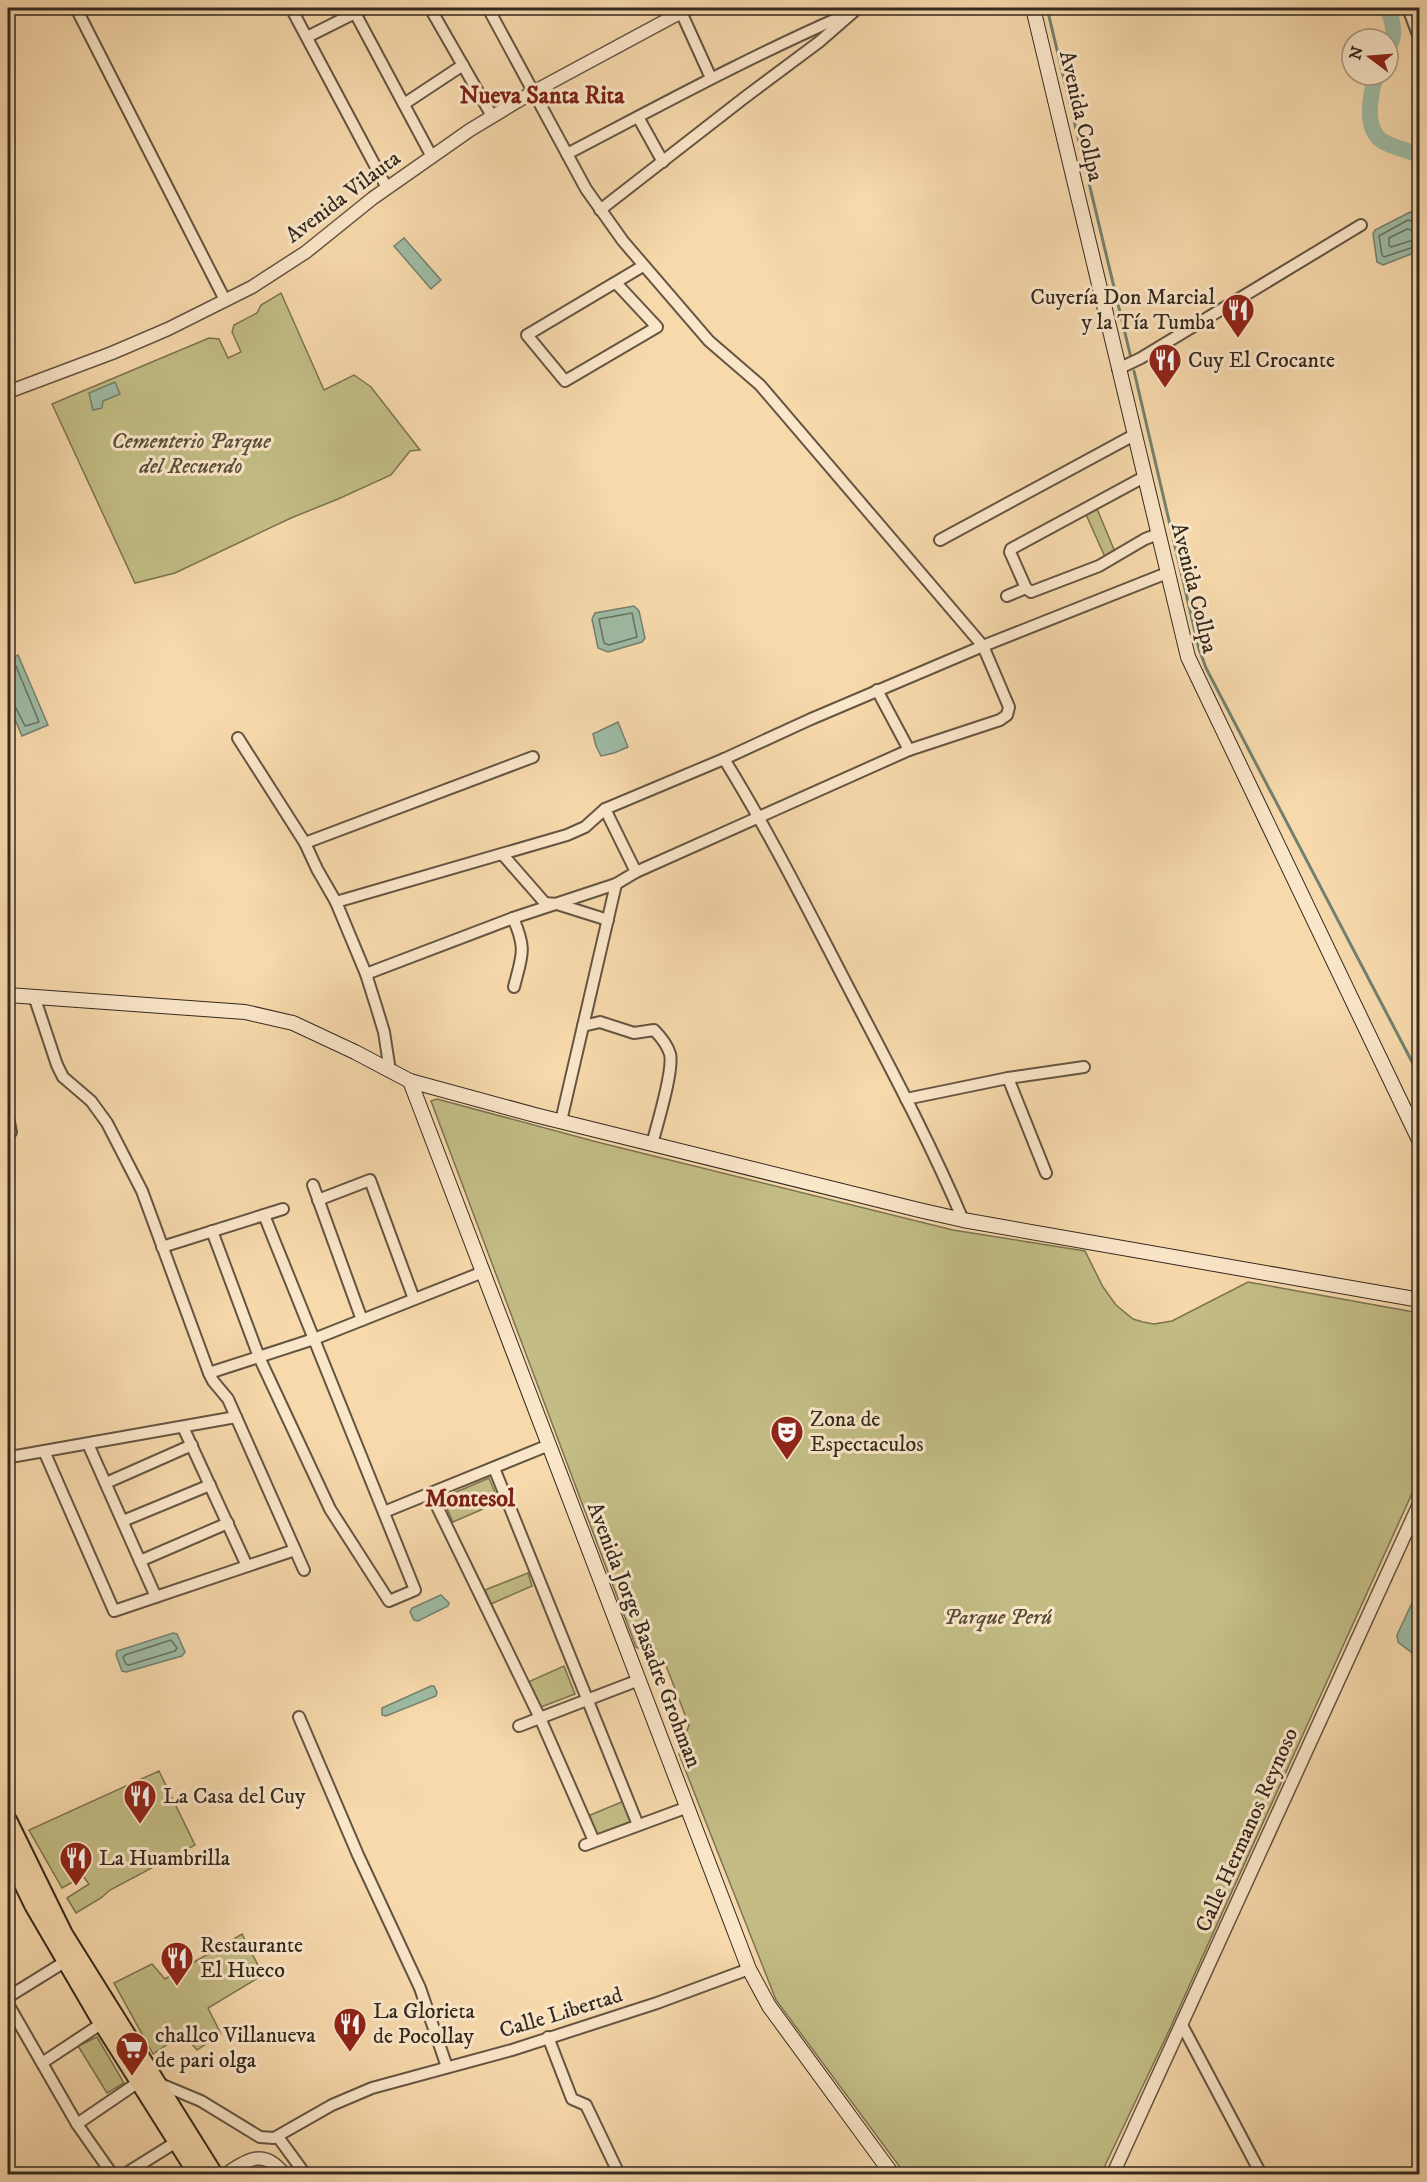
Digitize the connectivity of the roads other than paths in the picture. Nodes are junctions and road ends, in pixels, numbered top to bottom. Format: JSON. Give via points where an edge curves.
{"nodes":[{"id":1,"x":76,"y":8,"type":"edge"},
{"id":2,"x":291,"y":8,"type":"edge"},
{"id":3,"x":430,"y":8,"type":"edge"},
{"id":4,"x":488,"y":8,"type":"edge"},
{"id":5,"x":1033,"y":8,"type":"edge"},
{"id":6,"x":1408,"y":8,"type":"edge"},
{"id":7,"x":857,"y":9,"type":"edge"},
{"id":8,"x":360,"y":10,"type":"edge"},
{"id":9,"x":685,"y":10,"type":"edge"},
{"id":10,"x":307,"y":37,"type":"junction"},
{"id":11,"x":1419,"y":40,"type":"edge"},
{"id":12,"x":463,"y":65,"type":"junction"},
{"id":13,"x":711,"y":78,"type":"junction"},
{"id":14,"x":533,"y":92,"type":"junction"},
{"id":15,"x":404,"y":104,"type":"junction"},
{"id":16,"x":492,"y":116,"type":"junction"},
{"id":17,"x":638,"y":117,"type":"junction"},
{"id":18,"x":567,"y":154,"type":"junction"},
{"id":19,"x":432,"y":156,"type":"junction"},
{"id":20,"x":663,"y":162,"type":"junction"},
{"id":21,"x":387,"y":188,"type":"junction"},
{"id":22,"x":600,"y":210,"type":"junction"},
{"id":23,"x":1361,"y":225,"type":"dead end"},
{"id":24,"x":643,"y":266,"type":"junction"},
{"id":25,"x":616,"y":283,"type":"junction"},
{"id":26,"x":225,"y":300,"type":"junction"},
{"id":27,"x":1118,"y":369,"type":"junction"},
{"id":28,"x":8,"y":392,"type":"edge"},
{"id":29,"x":1134,"y":435,"type":"junction"},
{"id":30,"x":1144,"y":477,"type":"junction"},
{"id":31,"x":1158,"y":534,"type":"junction"},
{"id":32,"x":940,"y":540,"type":"dead end"},
{"id":33,"x":1167,"y":573,"type":"junction"},
{"id":34,"x":1026,"y":588,"type":"junction"},
{"id":35,"x":1007,"y":596,"type":"dead end"},
{"id":36,"x":983,"y":646,"type":"junction"},
{"id":37,"x":877,"y":690,"type":"junction"},
{"id":38,"x":237,"y":738,"type":"dead end"},
{"id":39,"x":909,"y":750,"type":"junction"},
{"id":40,"x":533,"y":757,"type":"dead end"},
{"id":41,"x":724,"y":759,"type":"junction"},
{"id":42,"x":605,"y":809,"type":"junction"},
{"id":43,"x":759,"y":816,"type":"junction"},
{"id":44,"x":305,"y":843,"type":"junction"},
{"id":45,"x":503,"y":855,"type":"junction"},
{"id":46,"x":636,"y":872,"type":"junction"},
{"id":47,"x":616,"y":884,"type":"junction"},
{"id":48,"x":336,"y":902,"type":"junction"},
{"id":49,"x":557,"y":904,"type":"junction"},
{"id":50,"x":513,"y":918,"type":"junction"},
{"id":51,"x":608,"y":920,"type":"junction"},
{"id":52,"x":366,"y":974,"type":"junction"},
{"id":53,"x":514,"y":987,"type":"dead end"},
{"id":54,"x":8,"y":995,"type":"edge"},
{"id":55,"x":34,"y":996,"type":"junction"},
{"id":56,"x":583,"y":1026,"type":"junction"},
{"id":57,"x":1084,"y":1067,"type":"dead end"},
{"id":58,"x":390,"y":1071,"type":"junction"},
{"id":59,"x":1008,"y":1078,"type":"junction"},
{"id":60,"x":410,"y":1082,"type":"junction"},
{"id":61,"x":906,"y":1098,"type":"junction"},
{"id":62,"x":8,"y":1117,"type":"edge"},
{"id":63,"x":561,"y":1121,"type":"junction"},
{"id":64,"x":11,"y":1132,"type":"dead end"},
{"id":65,"x":1419,"y":1142,"type":"edge"},
{"id":66,"x":652,"y":1144,"type":"junction"},
{"id":67,"x":1046,"y":1173,"type":"dead end"},
{"id":68,"x":313,"y":1185,"type":"dead end"},
{"id":69,"x":318,"y":1200,"type":"junction"},
{"id":70,"x":283,"y":1209,"type":"dead end"},
{"id":71,"x":264,"y":1215,"type":"junction"},
{"id":72,"x":963,"y":1220,"type":"junction"},
{"id":73,"x":212,"y":1231,"type":"junction"},
{"id":74,"x":162,"y":1247,"type":"junction"},
{"id":75,"x":483,"y":1272,"type":"junction"},
{"id":76,"x":414,"y":1299,"type":"junction"},
{"id":77,"x":1419,"y":1300,"type":"edge"},
{"id":78,"x":362,"y":1320,"type":"junction"},
{"id":79,"x":314,"y":1339,"type":"junction"},
{"id":80,"x":259,"y":1357,"type":"junction"},
{"id":81,"x":209,"y":1373,"type":"junction"},
{"id":82,"x":236,"y":1417,"type":"junction"},
{"id":83,"x":183,"y":1427,"type":"junction"},
{"id":84,"x":88,"y":1444,"type":"junction"},
{"id":85,"x":192,"y":1445,"type":"junction"},
{"id":86,"x":549,"y":1445,"type":"junction"},
{"id":87,"x":44,"y":1451,"type":"junction"},
{"id":88,"x":16,"y":1456,"type":"dead end"},
{"id":89,"x":494,"y":1468,"type":"junction"},
{"id":90,"x":106,"y":1484,"type":"junction"},
{"id":91,"x":210,"y":1485,"type":"junction"},
{"id":92,"x":431,"y":1494,"type":"junction"},
{"id":93,"x":1419,"y":1502,"type":"edge"},
{"id":94,"x":384,"y":1512,"type":"junction"},
{"id":95,"x":123,"y":1521,"type":"junction"},
{"id":96,"x":228,"y":1523,"type":"junction"},
{"id":97,"x":295,"y":1550,"type":"junction"},
{"id":98,"x":140,"y":1561,"type":"junction"},
{"id":99,"x":247,"y":1566,"type":"junction"},
{"id":100,"x":304,"y":1570,"type":"dead end"},
{"id":101,"x":156,"y":1597,"type":"junction"},
{"id":102,"x":639,"y":1680,"type":"junction"},
{"id":103,"x":589,"y":1699,"type":"junction"},
{"id":104,"x":299,"y":1718,"type":"dead end"},
{"id":105,"x":540,"y":1718,"type":"junction"},
{"id":106,"x":519,"y":1726,"type":"dead end"},
{"id":107,"x":688,"y":1807,"type":"junction"},
{"id":108,"x":8,"y":1820,"type":"edge"},
{"id":109,"x":638,"y":1825,"type":"junction"},
{"id":110,"x":8,"y":1853,"type":"edge"},
{"id":111,"x":71,"y":1958,"type":"junction"},
{"id":112,"x":749,"y":1970,"type":"junction"},
{"id":113,"x":8,"y":1997,"type":"edge"},
{"id":114,"x":8,"y":2004,"type":"edge"},
{"id":115,"x":108,"y":2020,"type":"junction"},
{"id":116,"x":1182,"y":2025,"type":"junction"},
{"id":117,"x":548,"y":2037,"type":"junction"},
{"id":118,"x":42,"y":2063,"type":"junction"},
{"id":119,"x":447,"y":2067,"type":"junction"},
{"id":120,"x":149,"y":2079,"type":"junction"},
{"id":121,"x":78,"y":2124,"type":"junction"},
{"id":122,"x":279,"y":2137,"type":"junction"},
{"id":123,"x":183,"y":2138,"type":"junction"},
{"id":124,"x":112,"y":2175,"type":"edge"},
{"id":125,"x":125,"y":2175,"type":"edge"},
{"id":126,"x":197,"y":2175,"type":"edge"},
{"id":127,"x":213,"y":2175,"type":"edge"},
{"id":128,"x":226,"y":2175,"type":"edge"},
{"id":129,"x":284,"y":2175,"type":"edge"},
{"id":130,"x":305,"y":2175,"type":"edge"},
{"id":131,"x":619,"y":2175,"type":"edge"},
{"id":132,"x":892,"y":2175,"type":"edge"},
{"id":133,"x":1113,"y":2175,"type":"edge"},
{"id":134,"x":1261,"y":2175,"type":"edge"}],
"edges":[{"from":1,"to":26,"type":"street"},
{"from":2,"to":10,"type":"street"},
{"from":3,"to":12,"type":"street"},
{"from":4,"to":14,"type":"street"},
{"from":5,"to":27,"type":"main road","name":"Avenida Collpa"},
{"from":6,"to":11,"type":"street"},
{"from":7,"to":13,"type":"street"},
{"from":7,"to":20,"type":"street"},
{"from":8,"to":10,"type":"street"},
{"from":8,"to":15,"type":"street"},
{"from":9,"to":13,"type":"street"},
{"from":9,"to":14,"type":"street","name":"Avenida Vilauta"},
{"from":10,"to":21,"type":"street"},
{"from":12,"to":15,"type":"street"},
{"from":12,"to":16,"type":"street"},
{"from":13,"to":17,"type":"street"},
{"from":14,"to":16,"type":"street","name":"Avenida Vilauta"},
{"from":14,"to":18,"type":"street"},
{"from":15,"to":19,"type":"street"},
{"from":16,"to":19,"type":"street","name":"Avenida Vilauta"},
{"from":17,"to":18,"type":"street"},
{"from":17,"to":20,"type":"street"},
{"from":18,"to":22,"type":"street"},
{"from":19,"to":21,"type":"street","name":"Avenida Vilauta"},
{"from":20,"to":22,"type":"street"},
{"from":21,"to":26,"type":"street","name":"Avenida Vilauta","via":[[282,269]]},
{"from":22,"to":24,"type":"street"},
{"from":23,"to":27,"type":"street"},
{"from":24,"to":25,"type":"street"},
{"from":24,"to":36,"type":"street","via":[[709,342],[760,385]]},
{"from":25,"to":25,"type":"street","via":[[657,327],[565,381],[527,336]]},
{"from":26,"to":28,"type":"street","name":"Avenida Vilauta","via":[[131,345]]},
{"from":27,"to":29,"type":"main road","name":"Avenida Collpa"},
{"from":29,"to":30,"type":"main road","name":"Avenida Collpa"},
{"from":29,"to":32,"type":"street"},
{"from":30,"to":31,"type":"main road","name":"Avenida Collpa"},
{"from":30,"to":34,"type":"street","via":[[1011,549]]},
{"from":31,"to":33,"type":"main road","name":"Avenida Collpa"},
{"from":31,"to":34,"type":"street","via":[[1099,566],[1031,592]]},
{"from":33,"to":36,"type":"street"},
{"from":33,"to":65,"type":"main road","name":"Avenida Collpa","via":[[1181,637],[1196,677]]},
{"from":34,"to":35,"type":"street"},
{"from":36,"to":37,"type":"street"},
{"from":36,"to":39,"type":"street","via":[[1009,707],[1007,715]]},
{"from":37,"to":39,"type":"street"},
{"from":37,"to":41,"type":"street"},
{"from":38,"to":44,"type":"street"},
{"from":39,"to":43,"type":"street"},
{"from":40,"to":44,"type":"street"},
{"from":41,"to":42,"type":"street"},
{"from":41,"to":43,"type":"street"},
{"from":42,"to":45,"type":"street","via":[[585,828]]},
{"from":42,"to":46,"type":"street"},
{"from":43,"to":46,"type":"street"},
{"from":43,"to":61,"type":"street"},
{"from":44,"to":48,"type":"street"},
{"from":45,"to":48,"type":"street"},
{"from":45,"to":49,"type":"street","via":[[545,903]]},
{"from":46,"to":47,"type":"street"},
{"from":47,"to":49,"type":"street"},
{"from":47,"to":51,"type":"street"},
{"from":48,"to":52,"type":"street"},
{"from":49,"to":50,"type":"street"},
{"from":49,"to":51,"type":"street"},
{"from":50,"to":52,"type":"street"},
{"from":50,"to":53,"type":"street","via":[[523,949]]},
{"from":51,"to":56,"type":"street"},
{"from":52,"to":58,"type":"street","via":[[384,1032]]},
{"from":54,"to":55,"type":"main road"},
{"from":55,"to":58,"type":"main road","via":[[272,1017],[293,1023]]},
{"from":55,"to":74,"type":"street","via":[[63,1077],[91,1101],[107,1123],[142,1191]]},
{"from":56,"to":63,"type":"street"},
{"from":56,"to":66,"type":"street","via":[[600,1022],[626,1031],[654,1030],[665,1043],[671,1063]]},
{"from":57,"to":59,"type":"street"},
{"from":58,"to":60,"type":"main road"},
{"from":59,"to":61,"type":"street"},
{"from":59,"to":67,"type":"street"},
{"from":60,"to":63,"type":"main road"},
{"from":60,"to":75,"type":"main road","name":"Avenida Jorge Basadre Grohman"},
{"from":61,"to":72,"type":"street"},
{"from":62,"to":64,"type":"street"},
{"from":63,"to":66,"type":"main road"},
{"from":66,"to":72,"type":"main road"},
{"from":68,"to":69,"type":"street"},
{"from":69,"to":76,"type":"street","via":[[370,1180]]},
{"from":69,"to":78,"type":"street"},
{"from":70,"to":71,"type":"street"},
{"from":71,"to":73,"type":"street"},
{"from":71,"to":79,"type":"street"},
{"from":72,"to":77,"type":"main road"},
{"from":73,"to":74,"type":"street"},
{"from":73,"to":80,"type":"street"},
{"from":74,"to":81,"type":"street"},
{"from":75,"to":76,"type":"street"},
{"from":75,"to":86,"type":"main road","name":"Avenida Jorge Basadre Grohman"},
{"from":76,"to":78,"type":"street"},
{"from":78,"to":79,"type":"street"},
{"from":79,"to":80,"type":"street"},
{"from":79,"to":94,"type":"street"},
{"from":80,"to":81,"type":"street"},
{"from":80,"to":94,"type":"street","via":[[330,1509],[389,1601],[415,1590]]},
{"from":81,"to":82,"type":"street"},
{"from":82,"to":83,"type":"street"},
{"from":82,"to":97,"type":"street"},
{"from":83,"to":84,"type":"street"},
{"from":83,"to":85,"type":"street"},
{"from":84,"to":87,"type":"street"},
{"from":84,"to":90,"type":"street"},
{"from":85,"to":90,"type":"street"},
{"from":85,"to":91,"type":"street"},
{"from":86,"to":89,"type":"street"},
{"from":86,"to":102,"type":"main road","name":"Avenida Jorge Basadre Grohman"},
{"from":87,"to":88,"type":"street"},
{"from":87,"to":101,"type":"street","via":[[114,1611]]},
{"from":89,"to":92,"type":"street"},
{"from":89,"to":103,"type":"street"},
{"from":90,"to":95,"type":"street"},
{"from":91,"to":95,"type":"street"},
{"from":91,"to":96,"type":"street"},
{"from":92,"to":94,"type":"street"},
{"from":92,"to":105,"type":"street"},
{"from":93,"to":116,"type":"street","name":"Calle Hermanos Reynoso"},
{"from":95,"to":98,"type":"street"},
{"from":96,"to":98,"type":"street"},
{"from":96,"to":99,"type":"street"},
{"from":97,"to":99,"type":"street"},
{"from":97,"to":100,"type":"street"},
{"from":98,"to":101,"type":"street"},
{"from":99,"to":101,"type":"street"},
{"from":102,"to":103,"type":"street"},
{"from":102,"to":107,"type":"main road","name":"Avenida Jorge Basadre Grohman"},
{"from":103,"to":105,"type":"street"},
{"from":103,"to":109,"type":"street"},
{"from":104,"to":119,"type":"street","via":[[420,1988]]},
{"from":105,"to":106,"type":"street"},
{"from":105,"to":109,"type":"street","via":[[589,1843]]},
{"from":107,"to":109,"type":"street"},
{"from":107,"to":112,"type":"main road","name":"Avenida Jorge Basadre Grohman"},
{"from":108,"to":111,"type":"highway"},
{"from":110,"to":111,"type":"highway","via":[[33,1905]]},
{"from":111,"to":113,"type":"street"},
{"from":111,"to":115,"type":"highway"},
{"from":112,"to":117,"type":"street","name":"Calle Libertad"},
{"from":112,"to":132,"type":"main road","name":"Avenida Jorge Basadre Grohman","via":[[769,2006]]},
{"from":114,"to":118,"type":"street"},
{"from":115,"to":118,"type":"street"},
{"from":115,"to":120,"type":"highway"},
{"from":116,"to":133,"type":"street","name":"Calle Hermanos Reynoso"},
{"from":116,"to":134,"type":"street"},
{"from":117,"to":119,"type":"street","name":"Calle Libertad"},
{"from":117,"to":131,"type":"street","via":[[573,2099],[585,2105]]},
{"from":118,"to":121,"type":"street"},
{"from":119,"to":122,"type":"street","name":"Calle Libertad","via":[[353,2096]]},
{"from":120,"to":121,"type":"street"},
{"from":120,"to":122,"type":"street","via":[[201,2101],[260,2137]]},
{"from":120,"to":123,"type":"highway"},
{"from":121,"to":124,"type":"street"},
{"from":122,"to":130,"type":"street"},
{"from":123,"to":125,"type":"street"},
{"from":123,"to":126,"type":"highway"},
{"from":123,"to":127,"type":"highway"},
{"from":128,"to":129,"type":"street","via":[[258,2158],[273,2163]]}]}
